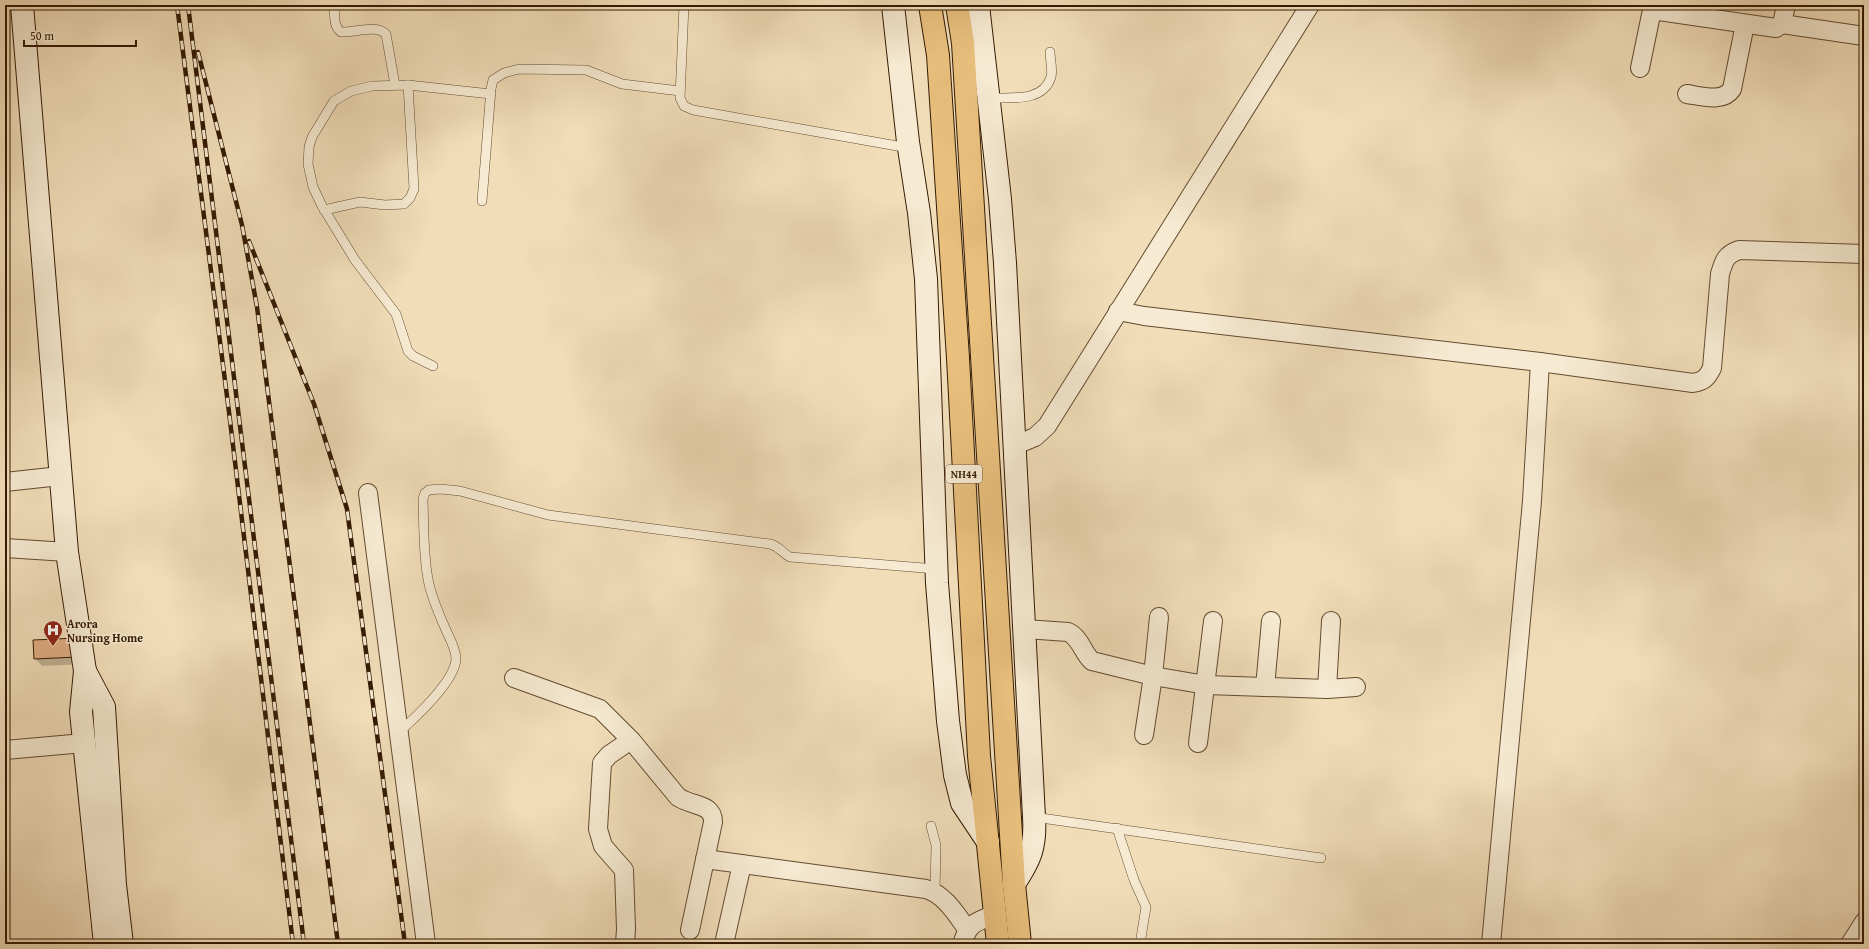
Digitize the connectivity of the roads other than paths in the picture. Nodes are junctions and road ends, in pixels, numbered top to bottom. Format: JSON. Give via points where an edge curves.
{"nodes":[{"id":1,"x":22,"y":5,"type":"edge"},
{"id":2,"x":334,"y":5,"type":"edge"},
{"id":3,"x":684,"y":5,"type":"edge"},
{"id":4,"x":893,"y":5,"type":"edge"},
{"id":5,"x":930,"y":5,"type":"edge"},
{"id":6,"x":957,"y":5,"type":"edge"},
{"id":7,"x":978,"y":5,"type":"edge"},
{"id":8,"x":1310,"y":5,"type":"edge"},
{"id":9,"x":1786,"y":5,"type":"edge"},
{"id":10,"x":1652,"y":7,"type":"edge"},
{"id":11,"x":1745,"y":24,"type":"junction"},
{"id":12,"x":1782,"y":24,"type":"junction"},
{"id":13,"x":1864,"y":36,"type":"edge"},
{"id":14,"x":1050,"y":52,"type":"dead end"},
{"id":15,"x":1640,"y":68,"type":"dead end"},
{"id":16,"x":395,"y":85,"type":"junction"},
{"id":17,"x":408,"y":85,"type":"junction"},
{"id":18,"x":680,"y":91,"type":"junction"},
{"id":19,"x":491,"y":94,"type":"junction"},
{"id":20,"x":1687,"y":94,"type":"dead end"},
{"id":21,"x":989,"y":98,"type":"junction"},
{"id":22,"x":909,"y":148,"type":"junction"},
{"id":23,"x":482,"y":201,"type":"dead end"},
{"id":24,"x":324,"y":210,"type":"junction"},
{"id":25,"x":1864,"y":254,"type":"edge"},
{"id":26,"x":1118,"y":311,"type":"junction"},
{"id":27,"x":1540,"y":362,"type":"junction"},
{"id":28,"x":433,"y":366,"type":"dead end"},
{"id":29,"x":1016,"y":445,"type":"junction"},
{"id":30,"x":60,"y":476,"type":"junction"},
{"id":31,"x":5,"y":482,"type":"edge"},
{"id":32,"x":368,"y":493,"type":"dead end"},
{"id":33,"x":5,"y":548,"type":"edge"},
{"id":34,"x":67,"y":552,"type":"junction"},
{"id":35,"x":936,"y":569,"type":"junction"},
{"id":36,"x":1159,"y":617,"type":"dead end"},
{"id":37,"x":1214,"y":620,"type":"dead end"},
{"id":38,"x":1271,"y":621,"type":"dead end"},
{"id":39,"x":1331,"y":621,"type":"dead end"},
{"id":40,"x":1025,"y":629,"type":"junction"},
{"id":41,"x":85,"y":671,"type":"junction"},
{"id":42,"x":1153,"y":676,"type":"junction"},
{"id":43,"x":514,"y":678,"type":"dead end"},
{"id":44,"x":1206,"y":685,"type":"junction"},
{"id":45,"x":1265,"y":687,"type":"junction"},
{"id":46,"x":1356,"y":687,"type":"dead end"},
{"id":47,"x":1327,"y":689,"type":"junction"},
{"id":48,"x":399,"y":732,"type":"junction"},
{"id":49,"x":1144,"y":734,"type":"dead end"},
{"id":50,"x":631,"y":740,"type":"junction"},
{"id":51,"x":84,"y":743,"type":"junction"},
{"id":52,"x":1198,"y":743,"type":"dead end"},
{"id":53,"x":5,"y":750,"type":"edge"},
{"id":54,"x":1034,"y":817,"type":"junction"},
{"id":55,"x":931,"y":826,"type":"dead end"},
{"id":56,"x":1117,"y":828,"type":"junction"},
{"id":57,"x":988,"y":842,"type":"junction"},
{"id":58,"x":1321,"y":858,"type":"dead end"},
{"id":59,"x":705,"y":859,"type":"junction"},
{"id":60,"x":742,"y":864,"type":"junction"},
{"id":61,"x":1014,"y":884,"type":"junction"},
{"id":62,"x":935,"y":892,"type":"junction"},
{"id":63,"x":995,"y":914,"type":"junction"},
{"id":64,"x":1864,"y":922,"type":"edge"},
{"id":65,"x":690,"y":930,"type":"dead end"},
{"id":66,"x":965,"y":937,"type":"edge"},
{"id":67,"x":105,"y":944,"type":"edge"},
{"id":68,"x":122,"y":944,"type":"edge"},
{"id":69,"x":426,"y":944,"type":"edge"},
{"id":70,"x":625,"y":944,"type":"edge"},
{"id":71,"x":724,"y":944,"type":"edge"},
{"id":72,"x":998,"y":944,"type":"edge"},
{"id":73,"x":1020,"y":944,"type":"edge"},
{"id":74,"x":1140,"y":944,"type":"edge"},
{"id":75,"x":1491,"y":944,"type":"edge"},
{"id":76,"x":1850,"y":944,"type":"edge"}],
"edges":[{"from":1,"to":30,"type":"street"},
{"from":2,"to":16,"type":"lane","via":[[335,22],[341,32],[376,29],[386,34]]},
{"from":3,"to":18,"type":"lane"},
{"from":4,"to":22,"type":"street"},
{"from":5,"to":57,"type":"highway","number":"NH44","via":[[938,62],[958,358],[979,756]]},
{"from":6,"to":61,"type":"highway","number":"NH44","via":[[963,43]]},
{"from":7,"to":21,"type":"street"},
{"from":8,"to":26,"type":"street"},
{"from":9,"to":12,"type":"street"},
{"from":10,"to":11,"type":"street"},
{"from":10,"to":15,"type":"street"},
{"from":11,"to":12,"type":"street","via":[[1776,28]]},
{"from":11,"to":20,"type":"street","via":[[1732,89],[1728,94],[1724,97]]},
{"from":12,"to":13,"type":"street"},
{"from":14,"to":21,"type":"lane","via":[[1051,76],[1039,94],[1028,97]]},
{"from":16,"to":17,"type":"lane"},
{"from":16,"to":24,"type":"lane","via":[[372,86],[346,94],[334,102],[312,137],[308,164],[313,187]]},
{"from":17,"to":19,"type":"lane"},
{"from":17,"to":24,"type":"lane","via":[[414,189],[410,198],[404,204],[360,202]]},
{"from":18,"to":19,"type":"lane","via":[[622,84],[586,70],[519,69],[504,73],[493,80]]},
{"from":18,"to":22,"type":"lane","via":[[684,106],[692,110]]},
{"from":19,"to":23,"type":"lane"},
{"from":21,"to":29,"type":"street","via":[[1000,199]]},
{"from":22,"to":35,"type":"street","via":[[926,279]]},
{"from":24,"to":28,"type":"lane","via":[[355,260],[396,314],[408,351]]},
{"from":25,"to":27,"type":"street","via":[[1739,250],[1729,253],[1720,274],[1712,368],[1707,378],[1702,381],[1693,383]]},
{"from":26,"to":27,"type":"street"},
{"from":26,"to":29,"type":"street","via":[[1047,426],[1035,436]]},
{"from":27,"to":75,"type":"street","via":[[1532,502]]},
{"from":29,"to":40,"type":"street"},
{"from":30,"to":31,"type":"street"},
{"from":30,"to":34,"type":"street"},
{"from":32,"to":48,"type":"street"},
{"from":33,"to":34,"type":"street"},
{"from":34,"to":41,"type":"street"},
{"from":35,"to":48,"type":"lane","via":[[790,557],[777,546],[770,544],[548,515],[460,491],[429,490],[423,500],[428,579],[435,604],[455,649],[456,660],[438,692]]},
{"from":35,"to":57,"type":"street","via":[[948,721],[955,775],[962,802]]},
{"from":36,"to":42,"type":"street"},
{"from":37,"to":44,"type":"street"},
{"from":38,"to":45,"type":"street"},
{"from":39,"to":47,"type":"street"},
{"from":40,"to":42,"type":"street","via":[[1068,632],[1075,635],[1085,654],[1092,661]]},
{"from":40,"to":54,"type":"street"},
{"from":41,"to":51,"type":"street","via":[[81,712]]},
{"from":41,"to":68,"type":"street","via":[[104,707]]},
{"from":42,"to":44,"type":"street"},
{"from":42,"to":49,"type":"street"},
{"from":43,"to":50,"type":"street","via":[[600,709]]},
{"from":44,"to":45,"type":"street"},
{"from":44,"to":52,"type":"street"},
{"from":45,"to":47,"type":"street"},
{"from":46,"to":47,"type":"street"},
{"from":48,"to":69,"type":"street"},
{"from":50,"to":59,"type":"street","via":[[678,797],[687,803],[709,808],[713,814]]},
{"from":50,"to":70,"type":"street","via":[[602,763],[598,829],[603,846],[624,870]]},
{"from":51,"to":53,"type":"street"},
{"from":51,"to":67,"type":"street"},
{"from":54,"to":56,"type":"lane"},
{"from":54,"to":61,"type":"street","via":[[1035,834],[1029,861]]},
{"from":55,"to":62,"type":"lane","via":[[936,845]]},
{"from":56,"to":58,"type":"lane"},
{"from":56,"to":74,"type":"lane","via":[[1146,907]]},
{"from":57,"to":63,"type":"highway","number":"NH44"},
{"from":59,"to":60,"type":"street"},
{"from":59,"to":65,"type":"street"},
{"from":60,"to":62,"type":"street"},
{"from":60,"to":71,"type":"street"},
{"from":61,"to":73,"type":"highway","number":"NH44"},
{"from":62,"to":66,"type":"street","via":[[946,902]]},
{"from":63,"to":66,"type":"street","via":[[974,924]]},
{"from":63,"to":72,"type":"highway","number":"NH44"},
{"from":64,"to":76,"type":"street"}]}
